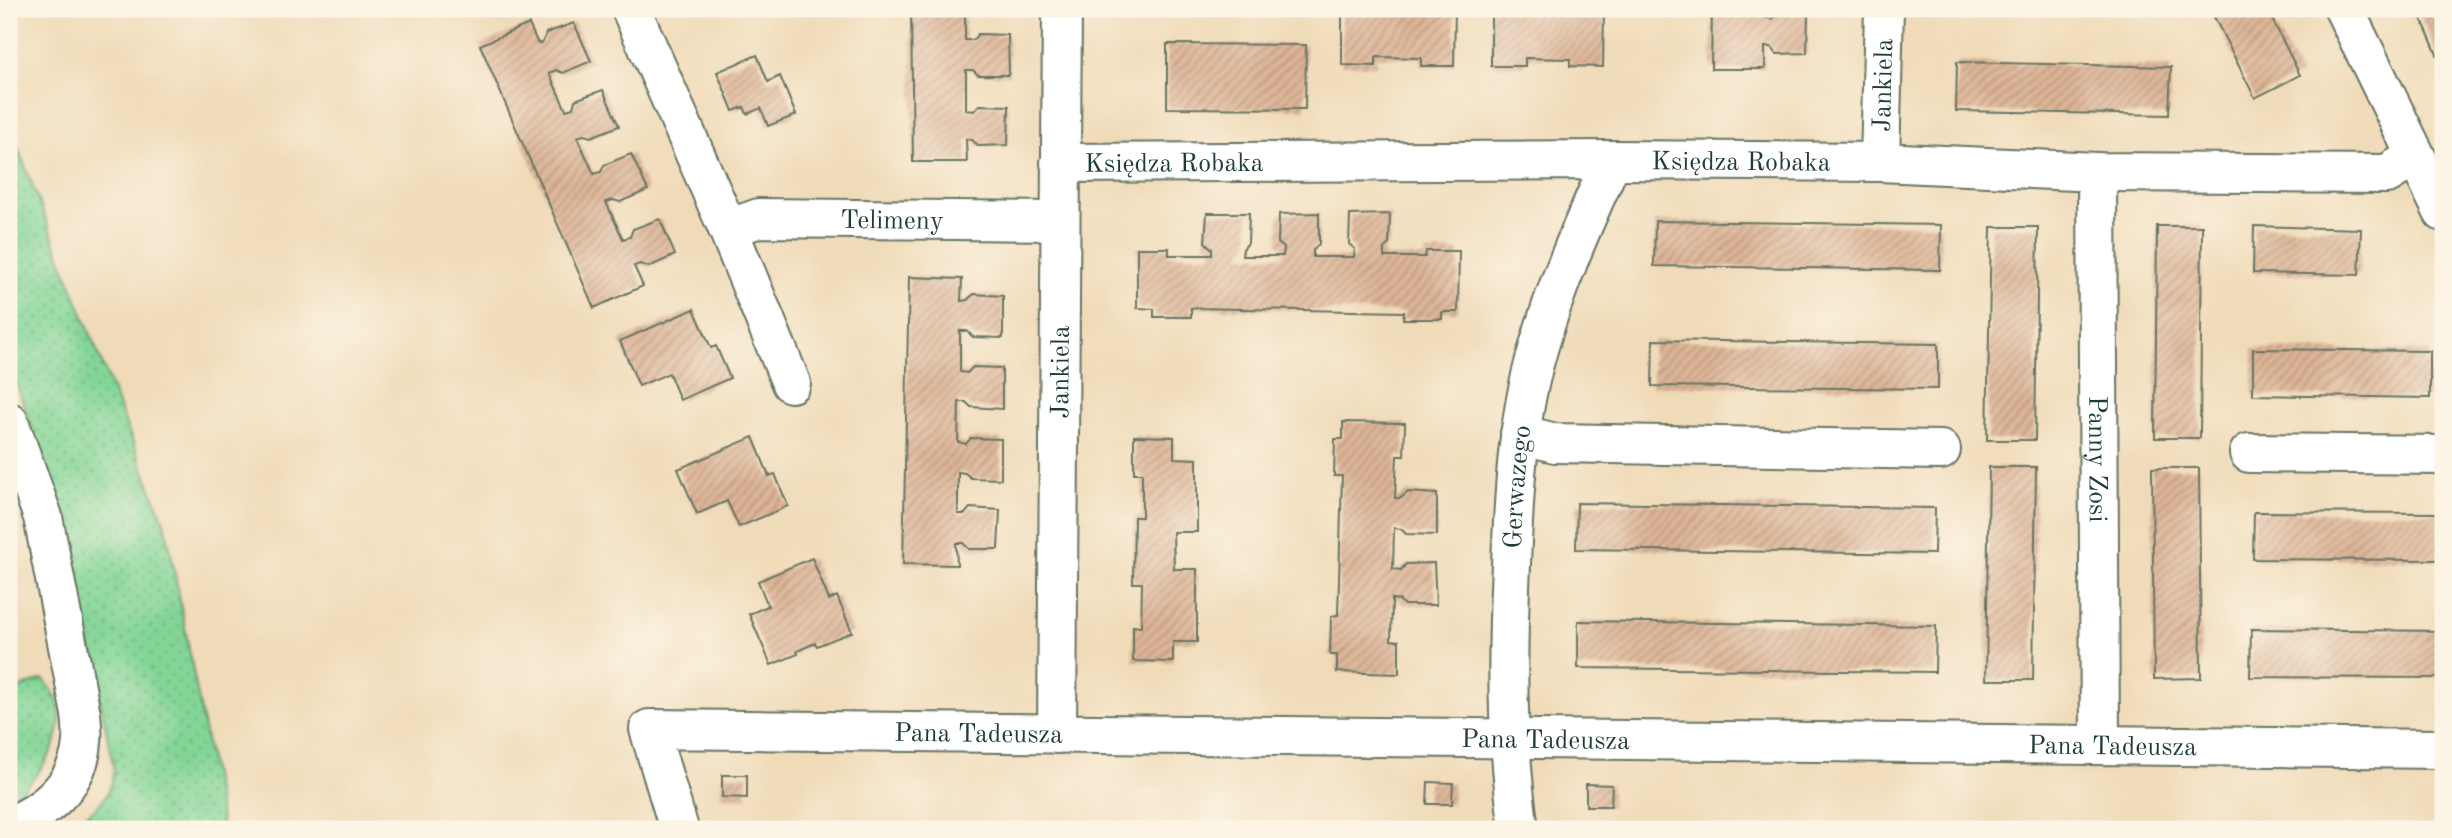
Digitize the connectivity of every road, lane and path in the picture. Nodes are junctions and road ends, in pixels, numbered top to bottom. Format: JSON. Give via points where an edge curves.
{"nodes":[{"id":1,"x":631,"y":9,"type":"edge"},
{"id":2,"x":1062,"y":9,"type":"edge"},
{"id":3,"x":1884,"y":9,"type":"edge"},
{"id":4,"x":2344,"y":9,"type":"edge"},
{"id":5,"x":2416,"y":157,"type":"junction"},
{"id":6,"x":1612,"y":160,"type":"junction"},
{"id":7,"x":1880,"y":162,"type":"junction"},
{"id":8,"x":1060,"y":163,"type":"junction"},
{"id":9,"x":2097,"y":172,"type":"junction"},
{"id":10,"x":2443,"y":212,"type":"edge"},
{"id":11,"x":1059,"y":221,"type":"junction"},
{"id":12,"x":728,"y":229,"type":"junction"},
{"id":13,"x":791,"y":383,"type":"dead end"},
{"id":14,"x":9,"y":422,"type":"edge"},
{"id":15,"x":1520,"y":435,"type":"junction"},
{"id":16,"x":1941,"y":450,"type":"dead end"},
{"id":17,"x":2249,"y":453,"type":"dead end"},
{"id":18,"x":2443,"y":455,"type":"edge"},
{"id":19,"x":1057,"y":734,"type":"junction"},
{"id":20,"x":1510,"y":738,"type":"junction"},
{"id":21,"x":2100,"y":745,"type":"junction"},
{"id":22,"x":2443,"y":749,"type":"edge"},
{"id":23,"x":9,"y":826,"type":"edge"},
{"id":24,"x":679,"y":829,"type":"edge"},
{"id":25,"x":1519,"y":829,"type":"edge"}],
"edges":[{"from":1,"to":12,"type":"street"},
{"from":2,"to":8,"type":"street","name":"Jankiela"},
{"from":3,"to":7,"type":"street","name":"Jankiela"},
{"from":4,"to":5,"type":"street"},
{"from":5,"to":9,"type":"street","name":"Księdza Robaka","via":[[2387,174]]},
{"from":5,"to":10,"type":"street"},
{"from":6,"to":7,"type":"street","name":"Księdza Robaka"},
{"from":6,"to":8,"type":"street","name":"Księdza Robaka"},
{"from":6,"to":15,"type":"street","name":"Gerwazego","via":[[1537,351]]},
{"from":7,"to":9,"type":"street","name":"Księdza Robaka"},
{"from":8,"to":11,"type":"street","name":"Jankiela"},
{"from":9,"to":21,"type":"street","name":"Panny Zosi"},
{"from":11,"to":12,"type":"street","name":"Telimeny","via":[[759,218]]},
{"from":11,"to":19,"type":"street","name":"Jankiela"},
{"from":12,"to":13,"type":"street"},
{"from":14,"to":23,"type":"street","via":[[46,531],[81,714],[82,743],[74,772],[61,793]]},
{"from":15,"to":16,"type":"street","via":[[1556,443]]},
{"from":15,"to":20,"type":"street","name":"Gerwazego","via":[[1508,630]]},
{"from":17,"to":18,"type":"street"},
{"from":19,"to":20,"type":"street","name":"Pana Tadeusza"},
{"from":19,"to":24,"type":"street","name":"Pana Tadeusza","via":[[649,729]]},
{"from":20,"to":21,"type":"street","name":"Pana Tadeusza"},
{"from":20,"to":25,"type":"street","name":"Gerwazego"},
{"from":21,"to":22,"type":"street","name":"Pana Tadeusza"}]}
